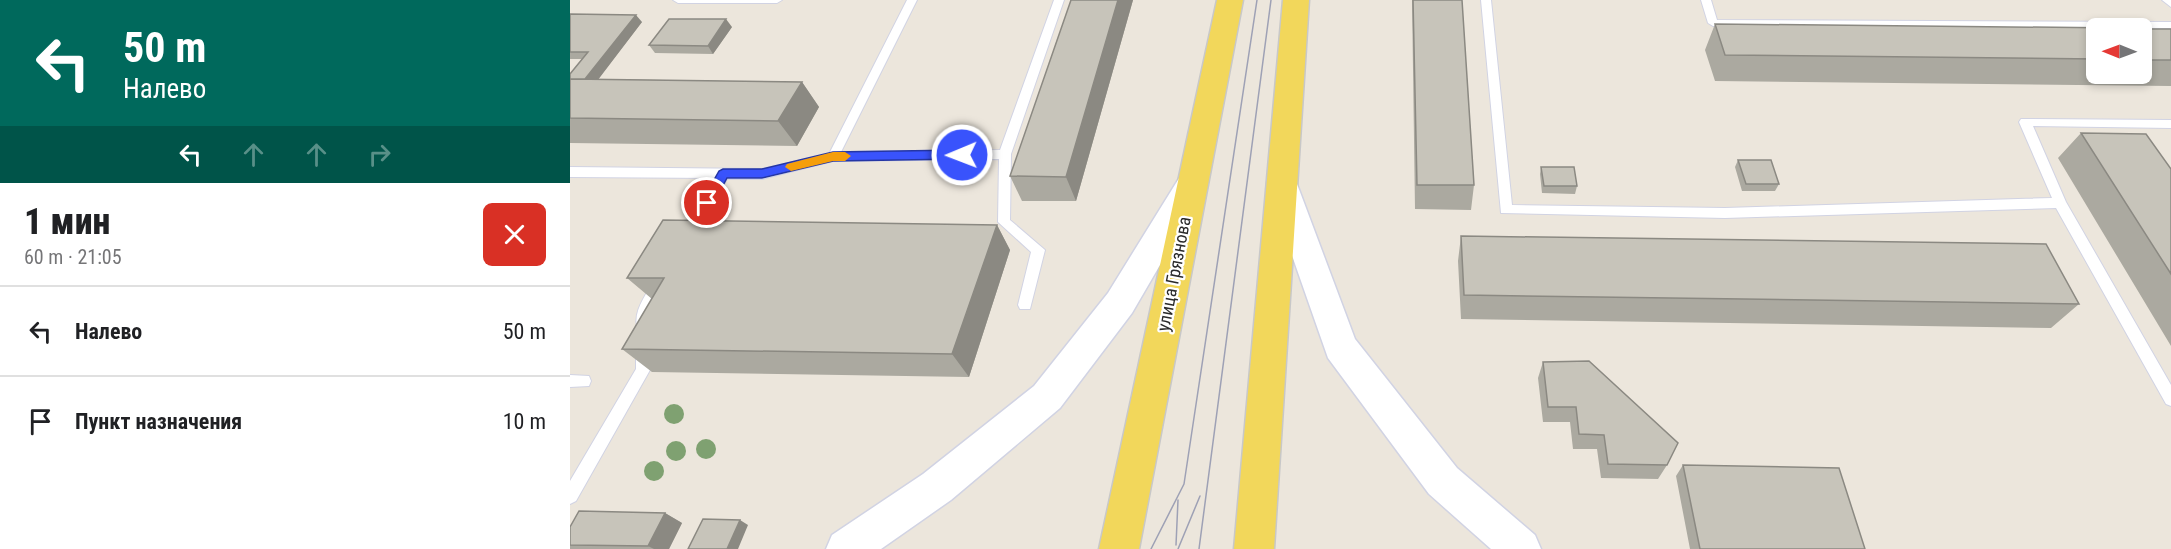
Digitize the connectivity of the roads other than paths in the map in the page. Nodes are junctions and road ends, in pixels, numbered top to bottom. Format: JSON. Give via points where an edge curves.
{"nodes":[{"id":1,"x":678,"y":0,"type":"edge"},
{"id":2,"x":777,"y":0,"type":"edge"},
{"id":3,"x":912,"y":0,"type":"edge"},
{"id":4,"x":1059,"y":0,"type":"edge"},
{"id":5,"x":1230,"y":0,"type":"edge"},
{"id":6,"x":1296,"y":0,"type":"edge"},
{"id":7,"x":1486,"y":0,"type":"edge"},
{"id":8,"x":1706,"y":0,"type":"edge"},
{"id":9,"x":2168,"y":0,"type":"edge"},
{"id":10,"x":2171,"y":4,"type":"edge"},
{"id":11,"x":2171,"y":25,"type":"edge"},
{"id":12,"x":2171,"y":123,"type":"edge"},
{"id":13,"x":1005,"y":154,"type":"junction"},
{"id":14,"x":833,"y":157,"type":"junction"},
{"id":15,"x":570,"y":172,"type":"edge"},
{"id":16,"x":723,"y":174,"type":"junction"},
{"id":17,"x":1193,"y":181,"type":"junction"},
{"id":18,"x":1282,"y":184,"type":"junction"},
{"id":19,"x":2060,"y":203,"type":"junction"},
{"id":20,"x":683,"y":245,"type":"edge"},
{"id":21,"x":666,"y":273,"type":"edge"},
{"id":22,"x":1025,"y":305,"type":"dead end"},
{"id":23,"x":2171,"y":399,"type":"edge"},
{"id":24,"x":570,"y":496,"type":"edge"},
{"id":25,"x":846,"y":549,"type":"edge"},
{"id":26,"x":1119,"y":549,"type":"edge"},
{"id":27,"x":1254,"y":549,"type":"edge"},
{"id":28,"x":1521,"y":549,"type":"edge"}],
"edges":[{"from":1,"to":2,"type":"lane"},
{"from":3,"to":14,"type":"lane"},
{"from":4,"to":13,"type":"lane"},
{"from":5,"to":17,"type":"main road","name":"улица Грязнова"},
{"from":6,"to":18,"type":"main road"},
{"from":7,"to":19,"type":"lane","via":[[1506,210],[1725,213]]},
{"from":8,"to":11,"type":"lane","via":[[1713,23]]},
{"from":9,"to":10,"type":"lane"},
{"from":12,"to":19,"type":"lane","via":[[2025,122]]},
{"from":13,"to":14,"type":"lane"},
{"from":13,"to":22,"type":"lane","via":[[1004,222],[1038,250]]},
{"from":14,"to":16,"type":"lane","via":[[762,174]]},
{"from":15,"to":16,"type":"lane"},
{"from":16,"to":20,"type":"lane"},
{"from":17,"to":25,"type":"main road","via":[[1120,303],[1047,397],[937,487]]},
{"from":17,"to":26,"type":"main road","name":"улица Грязнова"},
{"from":18,"to":27,"type":"main road"},
{"from":18,"to":28,"type":"main road","via":[[1340,347],[1443,481]]},
{"from":19,"to":23,"type":"lane"},
{"from":21,"to":24,"type":"lane","via":[[644,311],[643,370]]}]}
